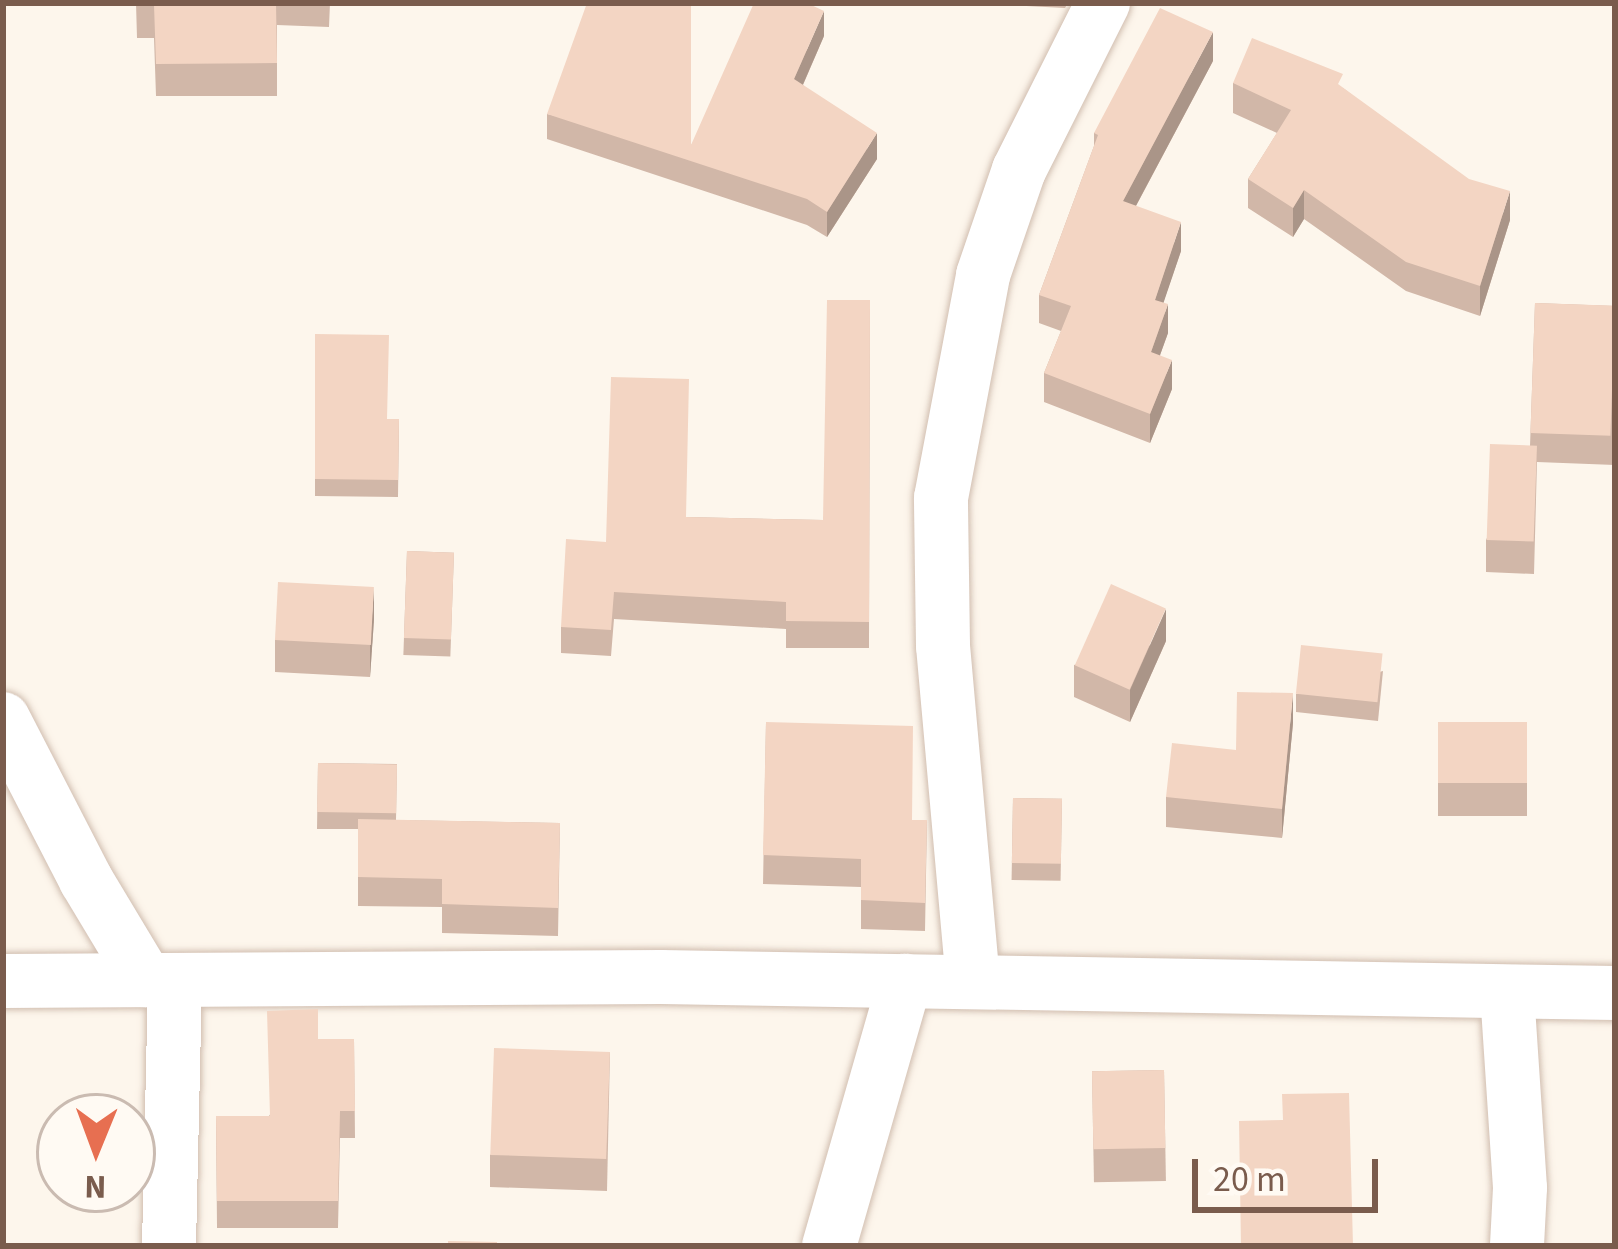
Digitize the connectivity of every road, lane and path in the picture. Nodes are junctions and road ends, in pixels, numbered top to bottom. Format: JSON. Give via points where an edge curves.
{"nodes":[{"id":1,"x":1103,"y":3,"type":"edge"},
{"id":2,"x":3,"y":719,"type":"edge"},
{"id":3,"x":161,"y":980,"type":"junction"},
{"id":4,"x":3,"y":981,"type":"edge"},
{"id":5,"x":905,"y":981,"type":"junction"},
{"id":6,"x":973,"y":982,"type":"junction"},
{"id":7,"x":1507,"y":992,"type":"junction"},
{"id":8,"x":1615,"y":994,"type":"edge"},
{"id":9,"x":169,"y":1246,"type":"edge"},
{"id":10,"x":829,"y":1246,"type":"edge"},
{"id":11,"x":1516,"y":1246,"type":"edge"}],
"edges":[{"from":1,"to":6,"type":"street","via":[[1019,170],[983,275],[941,498],[944,646]]},
{"from":2,"to":3,"type":"street","via":[[86,880]]},
{"from":3,"to":4,"type":"street"},
{"from":3,"to":5,"type":"street"},
{"from":3,"to":9,"type":"street"},
{"from":5,"to":6,"type":"street"},
{"from":5,"to":10,"type":"street"},
{"from":6,"to":7,"type":"street"},
{"from":7,"to":8,"type":"street"},
{"from":7,"to":11,"type":"street","via":[[1520,1188]]}]}
